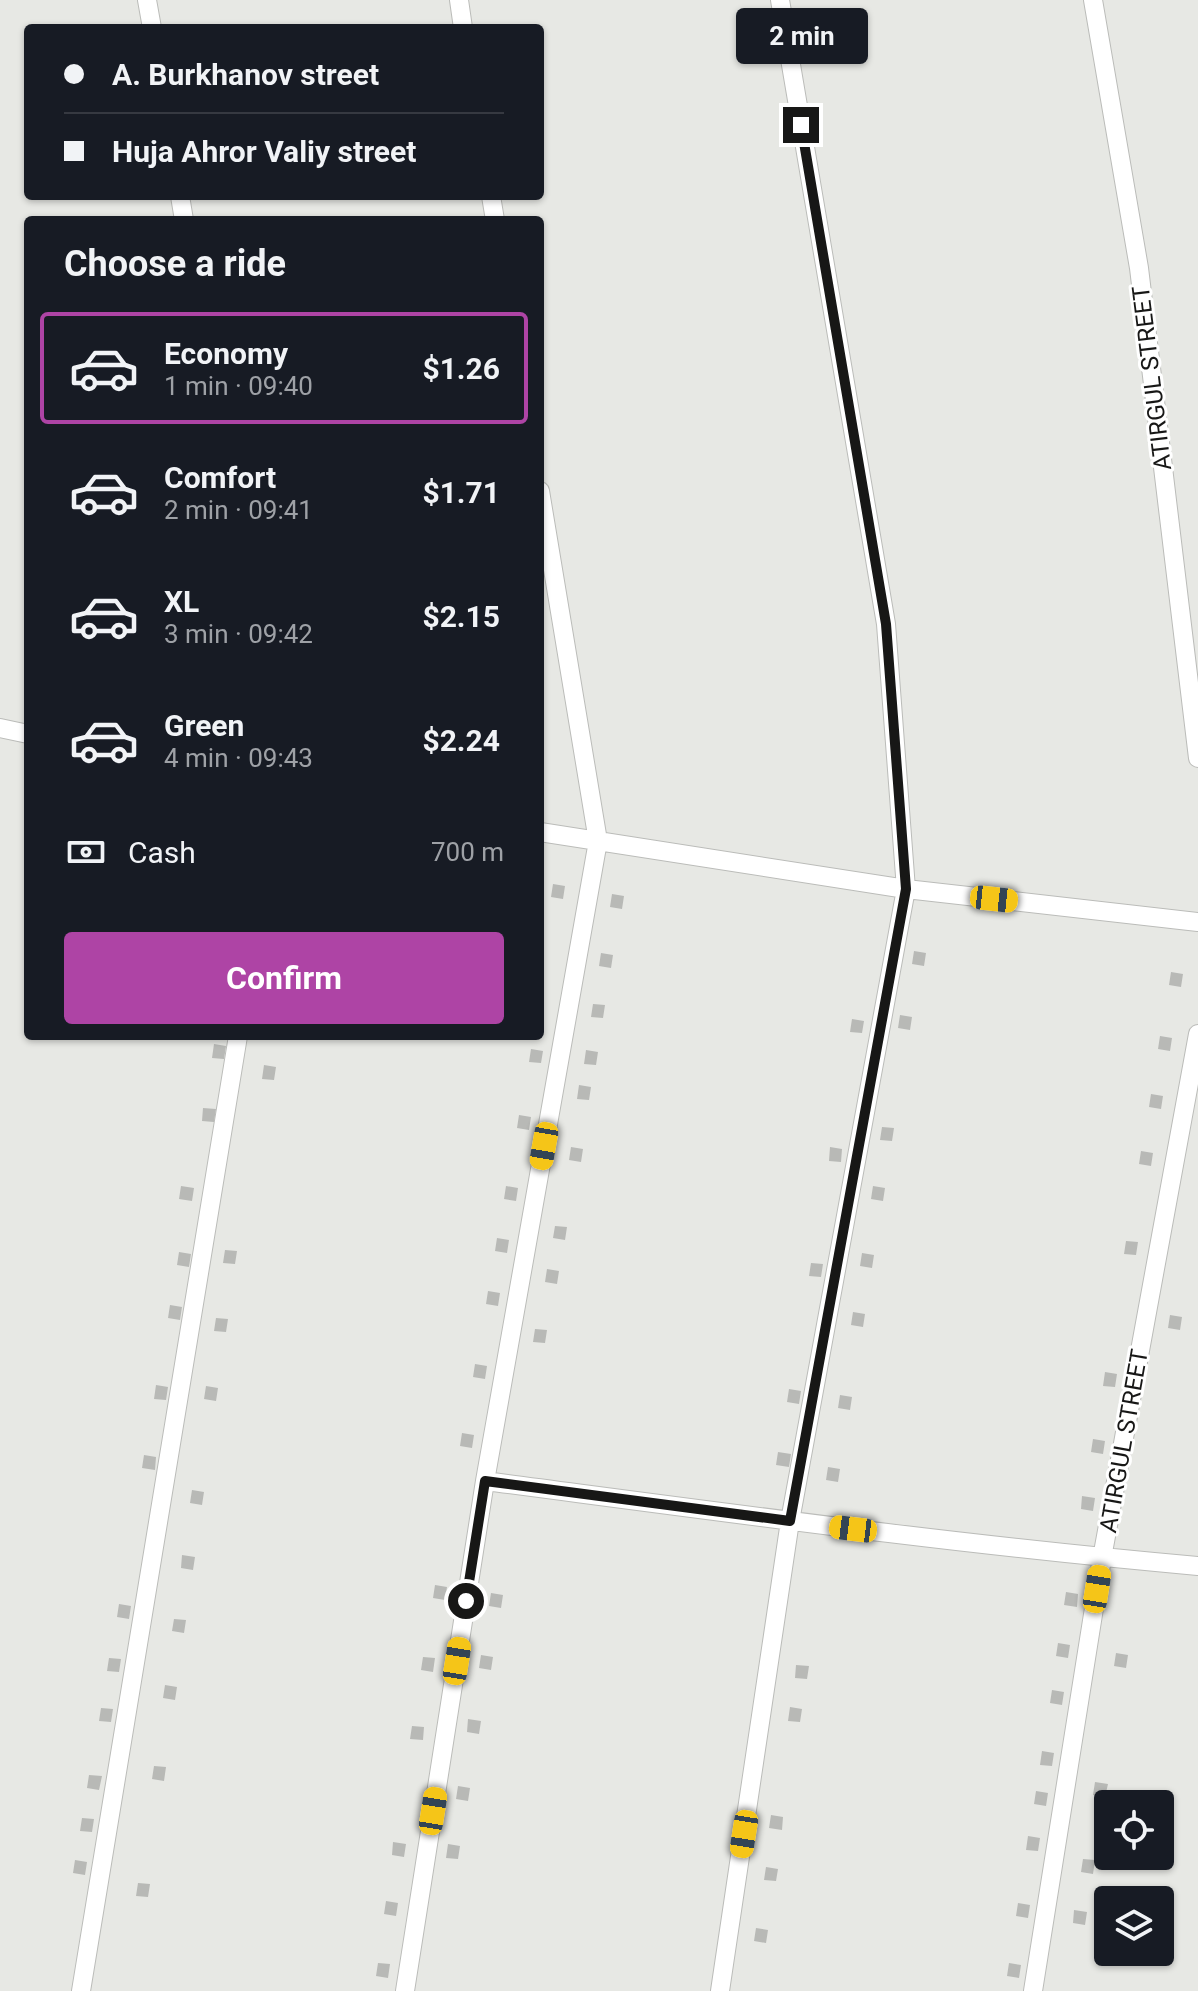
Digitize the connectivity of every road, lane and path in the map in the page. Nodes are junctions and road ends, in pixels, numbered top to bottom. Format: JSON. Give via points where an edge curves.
{"nodes":[{"id":1,"x":147,"y":0,"type":"edge"},
{"id":2,"x":459,"y":0,"type":"edge"},
{"id":3,"x":780,"y":0,"type":"edge"},
{"id":4,"x":1093,"y":0,"type":"edge"},
{"id":5,"x":151,"y":24,"type":"edge"},
{"id":6,"x":462,"y":24,"type":"edge"},
{"id":7,"x":544,"y":515,"type":"edge"},
{"id":8,"x":0,"y":728,"type":"edge"},
{"id":9,"x":24,"y":733,"type":"edge"},
{"id":10,"x":1198,"y":758,"type":"edge"},
{"id":11,"x":544,"y":833,"type":"edge"},
{"id":12,"x":598,"y":841,"type":"junction"},
{"id":13,"x":906,"y":889,"type":"junction"},
{"id":14,"x":1198,"y":922,"type":"edge"},
{"id":15,"x":1198,"y":1034,"type":"edge"},
{"id":16,"x":237,"y":1040,"type":"edge"},
{"id":17,"x":485,"y":1481,"type":"junction"},
{"id":18,"x":790,"y":1521,"type":"junction"},
{"id":19,"x":1102,"y":1558,"type":"junction"},
{"id":20,"x":1198,"y":1566,"type":"edge"},
{"id":21,"x":81,"y":1991,"type":"edge"},
{"id":22,"x":405,"y":1991,"type":"edge"},
{"id":23,"x":720,"y":1991,"type":"edge"},
{"id":24,"x":1033,"y":1991,"type":"edge"}],
"edges":[{"from":1,"to":5,"type":"street"},
{"from":2,"to":6,"type":"street"},
{"from":3,"to":13,"type":"street","via":[[886,624]]},
{"from":4,"to":10,"type":"street","name":"ATIRGUL STREET","via":[[1139,268]]},
{"from":7,"to":12,"type":"street"},
{"from":8,"to":9,"type":"street"},
{"from":11,"to":12,"type":"street"},
{"from":12,"to":13,"type":"street"},
{"from":12,"to":17,"type":"street"},
{"from":13,"to":14,"type":"street"},
{"from":13,"to":18,"type":"street"},
{"from":15,"to":19,"type":"street","name":"ATIRGUL STREET"},
{"from":16,"to":21,"type":"street"},
{"from":17,"to":18,"type":"street"},
{"from":17,"to":22,"type":"street"},
{"from":18,"to":19,"type":"street"},
{"from":18,"to":23,"type":"street"},
{"from":19,"to":20,"type":"street"},
{"from":19,"to":24,"type":"street","name":"ATIRGUL STREET"}]}
